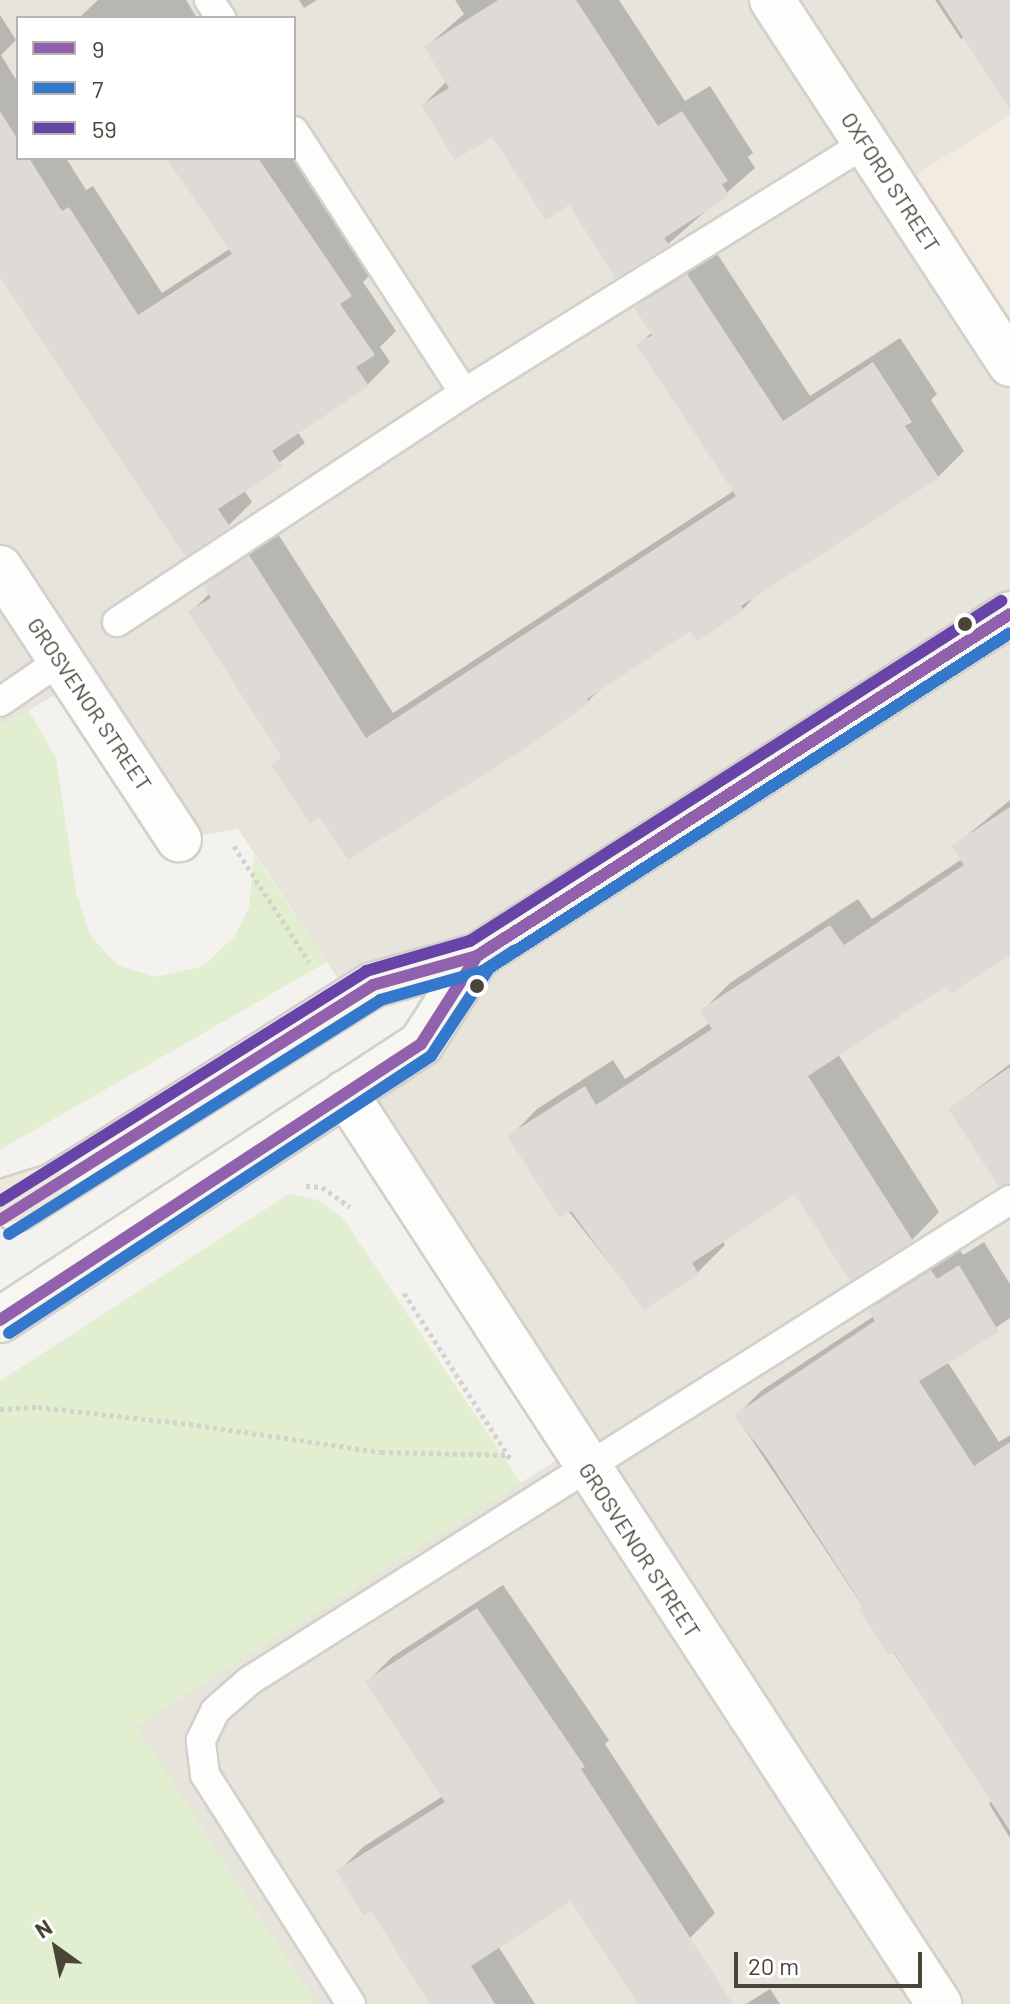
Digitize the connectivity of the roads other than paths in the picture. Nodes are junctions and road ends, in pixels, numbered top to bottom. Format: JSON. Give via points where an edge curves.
{"nodes":[{"id":1,"x":772,"y":0,"type":"edge"},
{"id":2,"x":296,"y":134,"type":"edge"},
{"id":3,"x":865,"y":143,"type":"junction"},
{"id":4,"x":1010,"y":364,"type":"edge"},
{"id":5,"x":464,"y":393,"type":"junction"},
{"id":6,"x":0,"y":568,"type":"edge"},
{"id":7,"x":1010,"y":614,"type":"edge"},
{"id":8,"x":117,"y":622,"type":"dead end"},
{"id":9,"x":61,"y":660,"type":"junction"},
{"id":10,"x":0,"y":702,"type":"edge"},
{"id":11,"x":179,"y":839,"type":"road end"},
{"id":12,"x":477,"y":956,"type":"junction"},
{"id":13,"x":345,"y":1093,"type":"junction"},
{"id":14,"x":48,"y":1188,"type":"junction"},
{"id":15,"x":0,"y":1203,"type":"edge"},
{"id":16,"x":1007,"y":1209,"type":"edge"},
{"id":17,"x":0,"y":1220,"type":"edge"},
{"id":18,"x":0,"y":1320,"type":"edge"},
{"id":19,"x":589,"y":1471,"type":"junction"},
{"id":20,"x":351,"y":2004,"type":"edge"},
{"id":21,"x":939,"y":2004,"type":"edge"}],
"edges":[{"from":1,"to":3,"type":"street","name":"OXFORD STREET"},
{"from":2,"to":5,"type":"lane"},
{"from":3,"to":4,"type":"street","name":"OXFORD STREET"},
{"from":3,"to":5,"type":"lane"},
{"from":5,"to":8,"type":"lane"},
{"from":6,"to":9,"type":"street","name":"GROSVENOR STREET"},
{"from":7,"to":12,"type":"street"},
{"from":9,"to":10,"type":"lane"},
{"from":9,"to":11,"type":"street","name":"GROSVENOR STREET"},
{"from":12,"to":13,"type":"street","via":[[421,1044]]},
{"from":12,"to":14,"type":"street","via":[[373,985]]},
{"from":13,"to":18,"type":"street"},
{"from":13,"to":19,"type":"street","name":"GROSVENOR STREET"},
{"from":14,"to":15,"type":"highway"},
{"from":14,"to":17,"type":"street"},
{"from":16,"to":19,"type":"lane"},
{"from":19,"to":20,"type":"lane","via":[[249,1681],[215,1711],[201,1740],[205,1775]]},
{"from":19,"to":21,"type":"street","name":"GROSVENOR STREET"}]}
